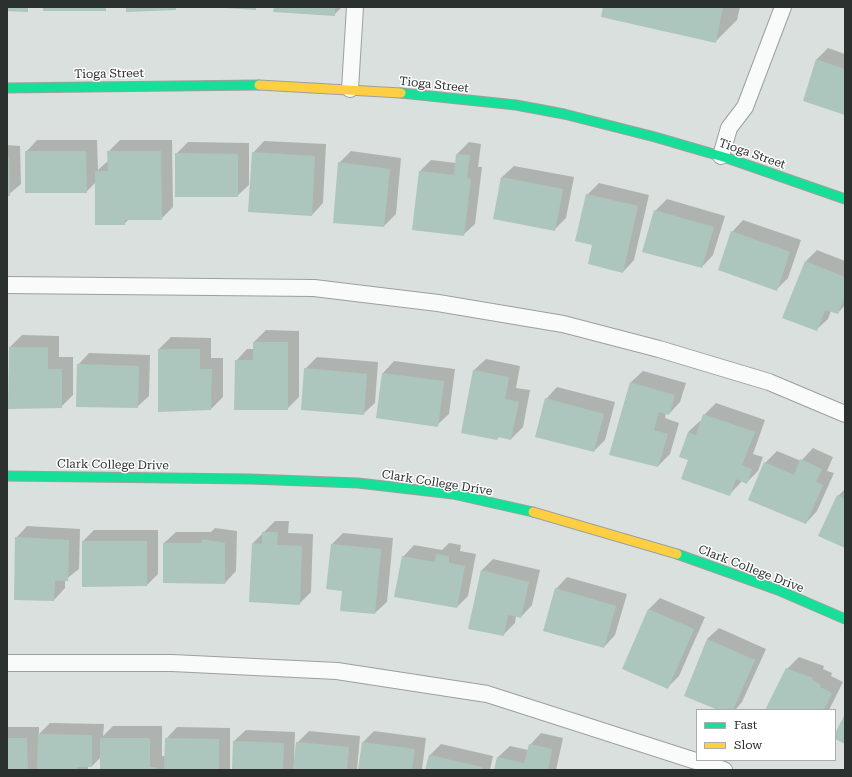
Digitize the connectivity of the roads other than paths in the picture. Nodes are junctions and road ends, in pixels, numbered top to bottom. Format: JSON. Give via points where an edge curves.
{"nodes":[{"id":1,"x":355,"y":7,"type":"edge"},
{"id":2,"x":783,"y":7,"type":"edge"},
{"id":3,"x":7,"y":88,"type":"edge"},
{"id":4,"x":350,"y":89,"type":"junction"},
{"id":5,"x":721,"y":156,"type":"junction"},
{"id":6,"x":845,"y":199,"type":"edge"},
{"id":7,"x":7,"y":285,"type":"edge"},
{"id":8,"x":845,"y":414,"type":"edge"},
{"id":9,"x":7,"y":476,"type":"edge"},
{"id":10,"x":845,"y":619,"type":"edge"},
{"id":11,"x":7,"y":663,"type":"edge"},
{"id":12,"x":724,"y":770,"type":"edge"}],
"edges":[{"from":1,"to":4,"type":"lane"},
{"from":2,"to":5,"type":"lane","via":[[745,107],[729,128]]},
{"from":3,"to":4,"type":"street","name":"Tioga Street","via":[[241,84]]},
{"from":4,"to":5,"type":"street","name":"Tioga Street","via":[[516,105],[564,114]]},
{"from":5,"to":6,"type":"street","name":"Tioga Street"},
{"from":7,"to":8,"type":"lane","via":[[314,288],[438,303],[562,324],[659,349],[769,382]]},
{"from":9,"to":10,"type":"street","name":"Clark College Drive","via":[[358,483],[453,494],[553,516],[678,554],[778,590]]},
{"from":11,"to":12,"type":"lane","via":[[172,663],[344,672],[487,694]]}]}
